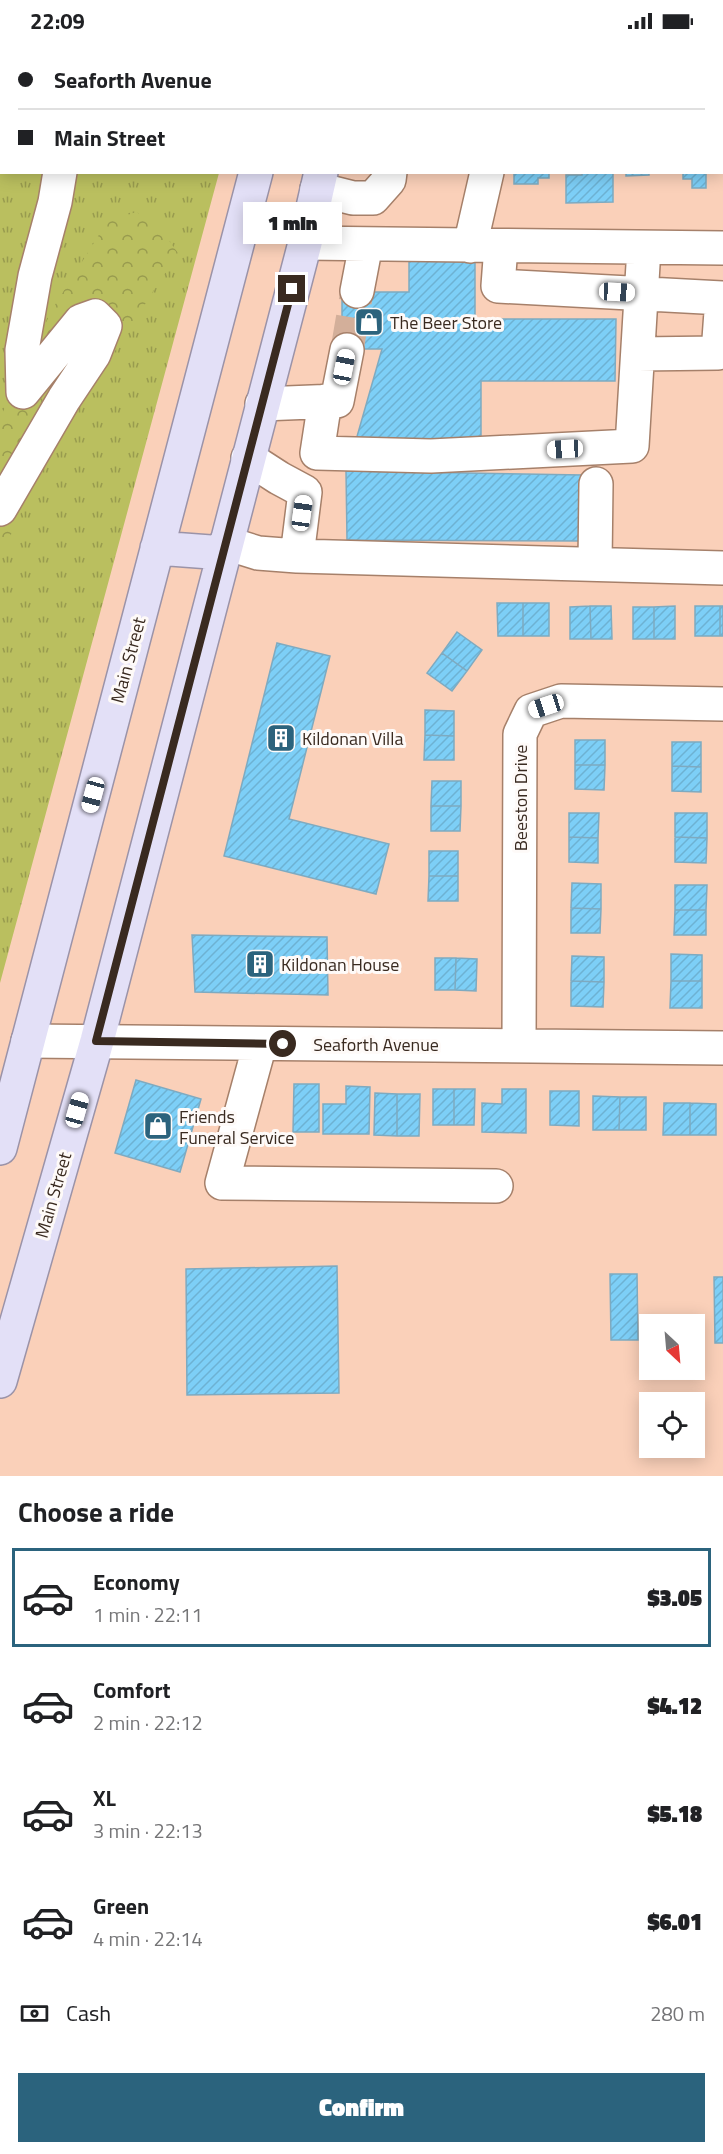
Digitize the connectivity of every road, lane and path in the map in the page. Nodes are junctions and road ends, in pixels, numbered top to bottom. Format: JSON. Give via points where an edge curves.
{"nodes":[{"id":1,"x":60,"y":174,"type":"edge"},
{"id":2,"x":255,"y":174,"type":"edge"},
{"id":3,"x":390,"y":174,"type":"edge"},
{"id":4,"x":487,"y":174,"type":"edge"},
{"id":5,"x":312,"y":178,"type":"edge"},
{"id":6,"x":304,"y":243,"type":"junction"},
{"id":7,"x":366,"y":244,"type":"junction"},
{"id":8,"x":486,"y":246,"type":"junction"},
{"id":9,"x":644,"y":248,"type":"junction"},
{"id":10,"x":723,"y":248,"type":"edge"},
{"id":11,"x":357,"y":291,"type":"tunnel mouth"},
{"id":12,"x":641,"y":294,"type":"junction"},
{"id":13,"x":347,"y":350,"type":"tunnel mouth"},
{"id":14,"x":638,"y":354,"type":"junction"},
{"id":15,"x":325,"y":401,"type":"junction"},
{"id":16,"x":262,"y":404,"type":"junction"},
{"id":17,"x":248,"y":458,"type":"junction"},
{"id":18,"x":596,"y":484,"type":"dead end"},
{"id":19,"x":0,"y":509,"type":"edge"},
{"id":20,"x":157,"y":548,"type":"junction"},
{"id":21,"x":225,"y":548,"type":"junction"},
{"id":22,"x":297,"y":556,"type":"junction"},
{"id":23,"x":595,"y":564,"type":"junction"},
{"id":24,"x":723,"y":568,"type":"edge"},
{"id":25,"x":723,"y":705,"type":"edge"},
{"id":26,"x":28,"y":1041,"type":"junction"},
{"id":27,"x":96,"y":1041,"type":"junction"},
{"id":28,"x":260,"y":1044,"type":"junction"},
{"id":29,"x":519,"y":1045,"type":"junction"},
{"id":30,"x":723,"y":1048,"type":"edge"},
{"id":31,"x":0,"y":1148,"type":"edge"},
{"id":32,"x":496,"y":1186,"type":"dead end"},
{"id":33,"x":0,"y":1381,"type":"edge"}],
"edges":[{"from":1,"to":19,"type":"street","via":[[22,350],[22,392],[81,321],[95,316],[105,326],[94,354]]},
{"from":2,"to":20,"type":"main road","name":"Main Street"},
{"from":3,"to":5,"type":"street","via":[[374,198],[353,198]]},
{"from":4,"to":8,"type":"street"},
{"from":5,"to":6,"type":"main road","name":"Main Street"},
{"from":6,"to":7,"type":"street"},
{"from":6,"to":16,"type":"main road","name":"Main Street"},
{"from":7,"to":8,"type":"street"},
{"from":7,"to":11,"type":"street"},
{"from":8,"to":9,"type":"street"},
{"from":8,"to":12,"type":"street","via":[[498,286]]},
{"from":9,"to":10,"type":"street"},
{"from":9,"to":12,"type":"street"},
{"from":12,"to":14,"type":"street"},
{"from":12,"to":14,"type":"street","via":[[722,298],[718,353]]},
{"from":13,"to":15,"type":"street","via":[[337,401]]},
{"from":14,"to":15,"type":"street","via":[[632,446],[431,456],[317,453]]},
{"from":15,"to":16,"type":"street"},
{"from":16,"to":17,"type":"main road","name":"Main Street"},
{"from":17,"to":21,"type":"main road","name":"Main Street"},
{"from":17,"to":22,"type":"street","via":[[305,492]]},
{"from":18,"to":23,"type":"street"},
{"from":20,"to":21,"type":"main road"},
{"from":20,"to":26,"type":"main road","name":"Main Street"},
{"from":21,"to":22,"type":"street"},
{"from":21,"to":27,"type":"main road","name":"Main Street"},
{"from":22,"to":23,"type":"street"},
{"from":23,"to":24,"type":"street"},
{"from":25,"to":29,"type":"street","name":"Beeston Drive","via":[[561,701],[531,711],[520,734]]},
{"from":26,"to":27,"type":"street","name":"Seaforth Avenue"},
{"from":26,"to":31,"type":"main road","name":"Main Street"},
{"from":27,"to":28,"type":"street","name":"Seaforth Avenue"},
{"from":27,"to":33,"type":"main road","name":"Main Street"},
{"from":28,"to":29,"type":"street","name":"Seaforth Avenue"},
{"from":28,"to":32,"type":"street","via":[[222,1183]]},
{"from":29,"to":30,"type":"street","name":"Seaforth Avenue"}]}
